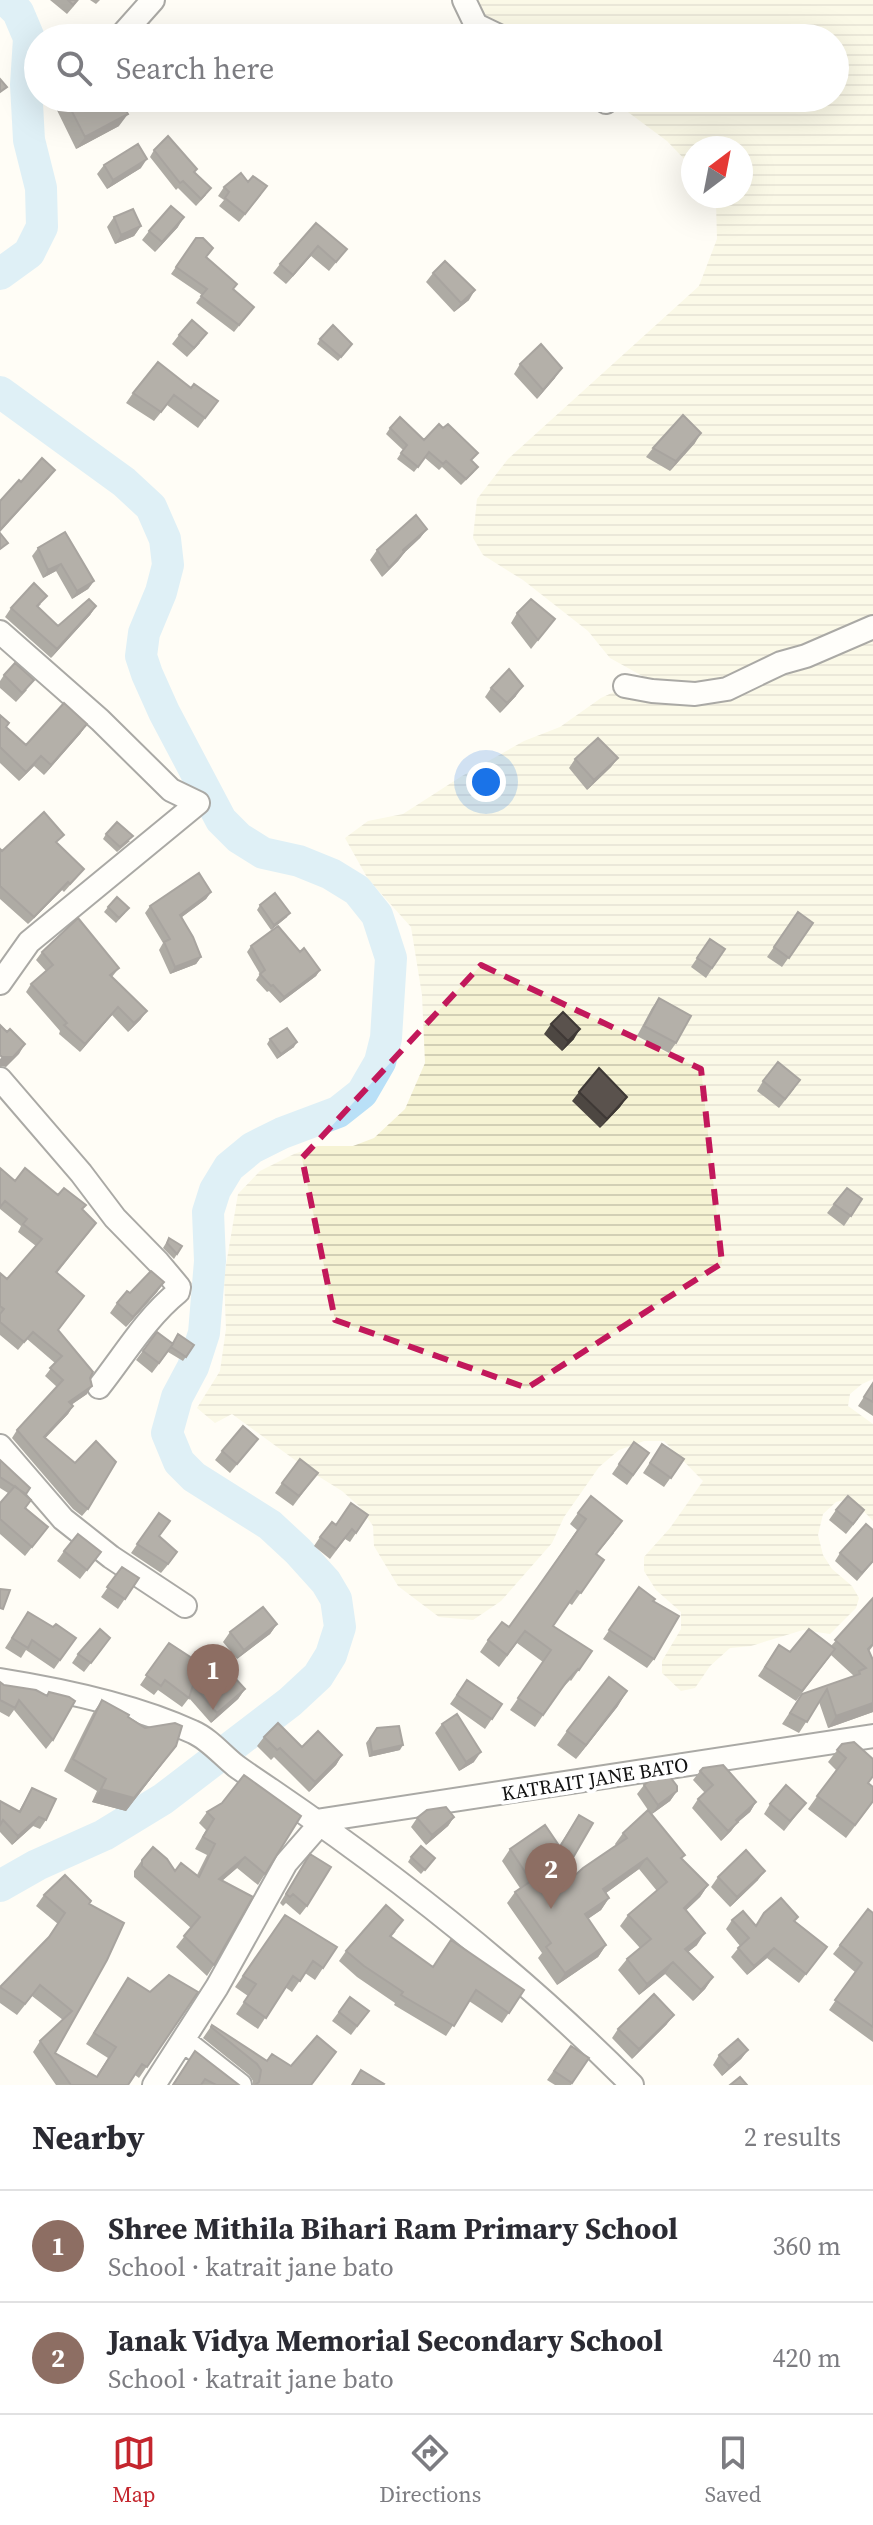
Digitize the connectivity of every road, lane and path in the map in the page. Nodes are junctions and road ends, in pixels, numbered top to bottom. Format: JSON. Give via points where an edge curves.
{"nodes":[{"id":1,"x":153,"y":0,"type":"edge"},
{"id":2,"x":464,"y":0,"type":"edge"},
{"id":3,"x":132,"y":24,"type":"edge"},
{"id":4,"x":476,"y":24,"type":"edge"},
{"id":5,"x":873,"y":627,"type":"edge"},
{"id":6,"x":0,"y":632,"type":"edge"},
{"id":7,"x":625,"y":686,"type":"dead end"},
{"id":8,"x":0,"y":983,"type":"edge"},
{"id":9,"x":0,"y":1079,"type":"edge"},
{"id":10,"x":99,"y":1387,"type":"dead end"},
{"id":11,"x":0,"y":1446,"type":"edge"},
{"id":12,"x":185,"y":1606,"type":"dead end"},
{"id":13,"x":0,"y":1680,"type":"edge"},
{"id":14,"x":870,"y":1741,"type":"edge"},
{"id":15,"x":318,"y":1823,"type":"junction"},
{"id":16,"x":183,"y":2040,"type":"junction"},
{"id":17,"x":154,"y":2085,"type":"edge"},
{"id":18,"x":240,"y":2085,"type":"edge"},
{"id":19,"x":632,"y":2085,"type":"edge"}],
"edges":[{"from":1,"to":3,"type":"street"},
{"from":2,"to":4,"type":"street"},
{"from":5,"to":7,"type":"street","via":[[727,689],[695,694]]},
{"from":6,"to":8,"type":"street","via":[[171,790],[198,803],[29,942]]},
{"from":9,"to":10,"type":"street","via":[[179,1287]]},
{"from":11,"to":12,"type":"street","via":[[63,1519]]},
{"from":13,"to":15,"type":"street","via":[[154,1716],[197,1733]]},
{"from":14,"to":15,"type":"street","name":"KATRAIT JANE BATO"},
{"from":15,"to":16,"type":"street","via":[[286,1863]]},
{"from":15,"to":19,"type":"street","via":[[455,1924]]},
{"from":16,"to":17,"type":"street"},
{"from":16,"to":18,"type":"street"}]}
